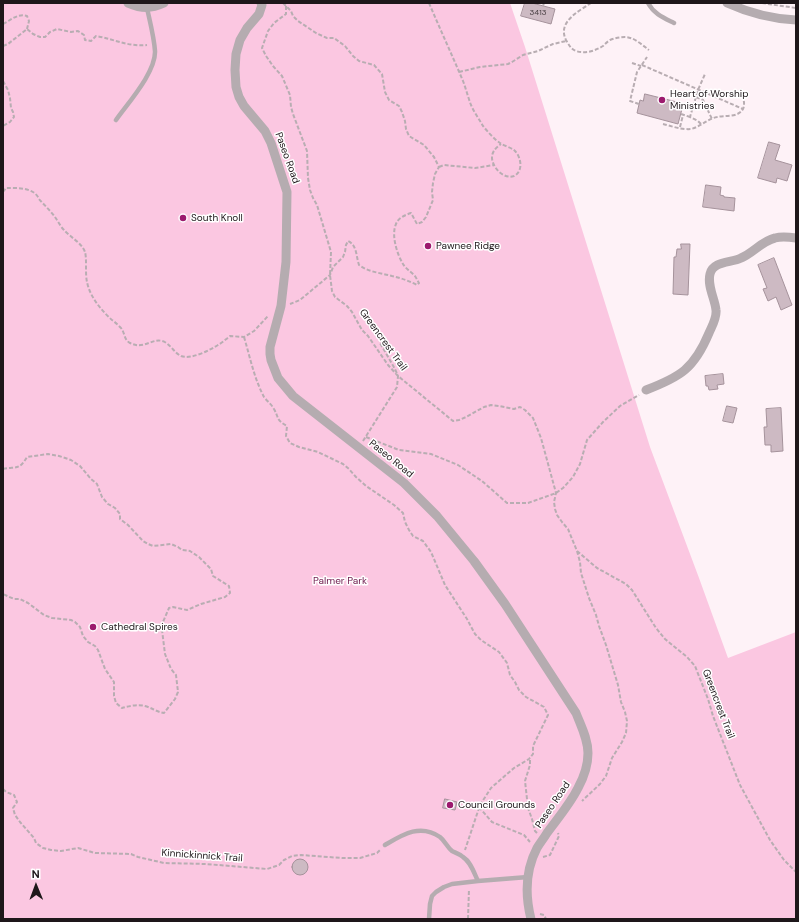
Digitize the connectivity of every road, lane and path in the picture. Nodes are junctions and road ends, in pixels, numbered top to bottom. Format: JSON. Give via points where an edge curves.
{"nodes":[{"id":1,"x":128,"y":3,"type":"edge"},
{"id":2,"x":164,"y":3,"type":"edge"},
{"id":3,"x":262,"y":3,"type":"edge"},
{"id":4,"x":283,"y":3,"type":"edge"},
{"id":5,"x":428,"y":3,"type":"edge"},
{"id":6,"x":591,"y":3,"type":"edge"},
{"id":7,"x":648,"y":3,"type":"edge"},
{"id":8,"x":727,"y":3,"type":"edge"},
{"id":9,"x":762,"y":3,"type":"edge"},
{"id":10,"x":286,"y":6,"type":"junction"},
{"id":11,"x":147,"y":8,"type":"junction"},
{"id":12,"x":796,"y":8,"type":"edge"},
{"id":13,"x":796,"y":20,"type":"edge"},
{"id":14,"x":3,"y":24,"type":"edge"},
{"id":15,"x":674,"y":24,"type":"dead end"},
{"id":16,"x":27,"y":29,"type":"junction"},
{"id":17,"x":566,"y":40,"type":"junction"},
{"id":18,"x":154,"y":44,"type":"junction"},
{"id":19,"x":3,"y":46,"type":"edge"},
{"id":20,"x":649,"y":50,"type":"dead end"},
{"id":21,"x":647,"y":57,"type":"dead end"},
{"id":22,"x":632,"y":63,"type":"dead end"},
{"id":23,"x":642,"y":66,"type":"junction"},
{"id":24,"x":459,"y":72,"type":"junction"},
{"id":25,"x":705,"y":74,"type":"dead end"},
{"id":26,"x":3,"y":81,"type":"edge"},
{"id":27,"x":740,"y":88,"type":"dead end"},
{"id":28,"x":698,"y":90,"type":"junction"},
{"id":29,"x":696,"y":97,"type":"junction"},
{"id":30,"x":639,"y":104,"type":"dead end"},
{"id":31,"x":743,"y":108,"type":"junction"},
{"id":32,"x":690,"y":117,"type":"junction"},
{"id":33,"x":712,"y":119,"type":"junction"},
{"id":34,"x":116,"y":120,"type":"dead end"},
{"id":35,"x":663,"y":124,"type":"dead end"},
{"id":36,"x":701,"y":124,"type":"junction"},
{"id":37,"x":3,"y":126,"type":"edge"},
{"id":38,"x":680,"y":128,"type":"junction"},
{"id":39,"x":501,"y":144,"type":"junction"},
{"id":40,"x":494,"y":165,"type":"junction"},
{"id":41,"x":439,"y":167,"type":"junction"},
{"id":42,"x":4,"y":187,"type":"edge"},
{"id":43,"x":3,"y":192,"type":"edge"},
{"id":44,"x":796,"y":238,"type":"edge"},
{"id":45,"x":330,"y":275,"type":"junction"},
{"id":46,"x":244,"y":337,"type":"dead end"},
{"id":47,"x":226,"y":338,"type":"dead end"},
{"id":48,"x":380,"y":342,"type":"dead end"},
{"id":49,"x":398,"y":376,"type":"junction"},
{"id":50,"x":646,"y":390,"type":"joint"},
{"id":51,"x":366,"y":437,"type":"junction"},
{"id":52,"x":359,"y":448,"type":"junction"},
{"id":53,"x":3,"y":469,"type":"edge"},
{"id":54,"x":556,"y":493,"type":"junction"},
{"id":55,"x":577,"y":551,"type":"junction"},
{"id":56,"x":3,"y":594,"type":"edge"},
{"id":57,"x":530,"y":759,"type":"junction"},
{"id":58,"x":3,"y":789,"type":"edge"},
{"id":59,"x":580,"y":803,"type":"dead end"},
{"id":60,"x":479,"y":808,"type":"junction"},
{"id":61,"x":540,"y":844,"type":"junction"},
{"id":62,"x":385,"y":845,"type":"joint"},
{"id":63,"x":463,"y":856,"type":"junction"},
{"id":64,"x":796,"y":872,"type":"edge"},
{"id":65,"x":528,"y":877,"type":"junction"},
{"id":66,"x":478,"y":881,"type":"junction"},
{"id":67,"x":468,"y":882,"type":"junction"},
{"id":68,"x":429,"y":919,"type":"edge"},
{"id":69,"x":468,"y":919,"type":"edge"},
{"id":70,"x":531,"y":919,"type":"edge"}],
"edges":[{"from":1,"to":11,"type":"street"},
{"from":2,"to":11,"type":"street"},
{"from":3,"to":52,"type":"street","name":"Paseo Road","via":[[259,14],[240,40],[235,70],[239,97],[272,143],[287,192],[286,262],[281,306],[270,347],[271,360],[278,378],[293,396]]},
{"from":4,"to":10,"type":"path"},
{"from":5,"to":24,"type":"path"},
{"from":6,"to":17,"type":"path","via":[[568,19],[564,31]]},
{"from":7,"to":15,"type":"lane","via":[[659,16]]},
{"from":8,"to":13,"type":"street","via":[[772,18]]},
{"from":9,"to":12,"type":"path"},
{"from":10,"to":41,"type":"path","via":[[298,21],[316,33],[334,38],[359,61],[374,65],[382,74],[389,100],[399,106],[402,112],[409,136],[424,145]]},
{"from":10,"to":45,"type":"path","name":"Greencrest Trail","via":[[286,14],[268,31],[262,48],[282,76],[307,151],[310,190],[331,252]]},
{"from":11,"to":18,"type":"lane"},
{"from":14,"to":16,"type":"path","via":[[23,14],[29,21]]},
{"from":16,"to":18,"type":"path","via":[[40,37],[45,37],[57,29],[78,32],[84,35],[85,40],[91,41],[96,36],[122,44]]},
{"from":16,"to":19,"type":"path"},
{"from":17,"to":20,"type":"path","via":[[570,48],[590,52],[609,40],[628,37]]},
{"from":17,"to":24,"type":"path","via":[[522,55],[508,64]]},
{"from":18,"to":34,"type":"lane","via":[[151,70]]},
{"from":21,"to":23,"type":"path"},
{"from":22,"to":23,"type":"path"},
{"from":23,"to":28,"type":"path"},
{"from":23,"to":30,"type":"path","via":[[637,72],[630,102]]},
{"from":24,"to":39,"type":"path","via":[[474,111],[484,127]]},
{"from":25,"to":28,"type":"path"},
{"from":26,"to":37,"type":"path","via":[[8,90],[14,117]]},
{"from":27,"to":31,"type":"path"},
{"from":28,"to":29,"type":"path"},
{"from":28,"to":31,"type":"path"},
{"from":29,"to":32,"type":"path"},
{"from":29,"to":33,"type":"path","via":[[703,100]]},
{"from":31,"to":33,"type":"path","via":[[736,115]]},
{"from":32,"to":36,"type":"path"},
{"from":32,"to":38,"type":"path","via":[[682,115]]},
{"from":33,"to":36,"type":"path"},
{"from":35,"to":38,"type":"path"},
{"from":36,"to":38,"type":"path","via":[[690,129]]},
{"from":39,"to":40,"type":"path","via":[[495,148],[492,156]]},
{"from":39,"to":40,"type":"path","via":[[518,154],[521,166],[514,176],[504,176]]},
{"from":40,"to":41,"type":"path","via":[[475,168],[444,165]]},
{"from":41,"to":45,"type":"path","via":[[435,174],[432,200],[426,217],[417,224],[411,213],[400,218],[396,224],[394,236],[398,255],[419,283],[417,285],[365,270],[358,265],[355,248],[348,241],[343,257]]},
{"from":42,"to":43,"type":"path"},
{"from":42,"to":47,"type":"path","via":[[23,188],[37,195],[64,230],[80,244],[85,252],[87,283],[92,296],[99,307],[122,329],[128,342],[142,346],[157,340],[162,341],[180,356],[188,357],[219,345]]},
{"from":44,"to":50,"type":"street","via":[[770,239],[741,258],[714,267],[710,278],[716,316],[695,360],[673,379]]},
{"from":45,"to":49,"type":"path","name":"Greencrest Trail","via":[[335,297],[352,312],[362,330]]},
{"from":46,"to":57,"type":"path","via":[[255,376],[277,418],[287,426],[286,436],[290,443],[343,464],[366,486],[403,513],[409,530],[423,541],[431,552],[445,585],[475,634],[499,652],[507,663],[510,675],[526,697],[544,707],[548,715],[533,746]]},
{"from":48,"to":49,"type":"path"},
{"from":49,"to":51,"type":"path","via":[[397,387]]},
{"from":49,"to":54,"type":"path","name":"Greencrest Trail","via":[[453,421],[490,405],[514,409],[520,407],[525,410],[533,418],[541,438]]},
{"from":50,"to":54,"type":"path","via":[[620,406],[587,440],[574,477]]},
{"from":51,"to":52,"type":"path"},
{"from":51,"to":54,"type":"path","via":[[398,450],[431,454],[458,465],[482,481],[507,504],[528,503]]},
{"from":52,"to":61,"type":"street","name":"Paseo Road","via":[[404,484],[437,516],[474,560],[576,713],[587,742],[587,769],[574,795]]},
{"from":53,"to":56,"type":"path","via":[[17,468],[27,457],[40,454],[70,460],[98,484],[102,497],[115,508],[120,514],[120,519],[143,541],[153,546],[171,544],[190,551],[211,569],[213,576],[229,586],[230,593],[187,610],[169,608],[162,630],[165,654],[176,675],[178,692],[164,713],[137,705],[122,708],[116,703],[114,682],[105,669],[98,650],[83,636],[75,622],[44,615],[28,603]]},
{"from":54,"to":55,"type":"path","name":"Greencrest Trail","via":[[554,502],[557,515],[568,528]]},
{"from":55,"to":59,"type":"path","via":[[581,573],[606,645],[627,721],[626,733],[612,758],[606,776]]},
{"from":55,"to":64,"type":"path","name":"Greencrest Trail","via":[[597,568],[626,584],[656,628],[695,666],[740,785],[770,840]]},
{"from":57,"to":60,"type":"path","via":[[514,768],[491,788]]},
{"from":57,"to":61,"type":"path","via":[[525,781],[528,808]]},
{"from":58,"to":62,"type":"path","name":"Kinnickinnick Trail","via":[[14,796],[17,802],[13,808],[15,815],[36,843],[51,850],[78,848],[95,853],[131,854],[164,863],[267,869],[292,856],[360,858],[377,853]]},
{"from":60,"to":61,"type":"path","via":[[492,822],[524,835],[528,841]]},
{"from":60,"to":63,"type":"path"},
{"from":61,"to":65,"type":"street","name":"Paseo Road","via":[[532,859]]},
{"from":62,"to":63,"type":"lane","via":[[401,835],[420,830],[437,835],[453,851]]},
{"from":63,"to":66,"type":"lane"},
{"from":65,"to":66,"type":"lane"},
{"from":65,"to":70,"type":"street","name":"Paseo Road","via":[[527,896]]},
{"from":66,"to":67,"type":"lane"},
{"from":67,"to":68,"type":"lane","via":[[452,884],[436,892],[432,896]]},
{"from":67,"to":69,"type":"path"}]}
